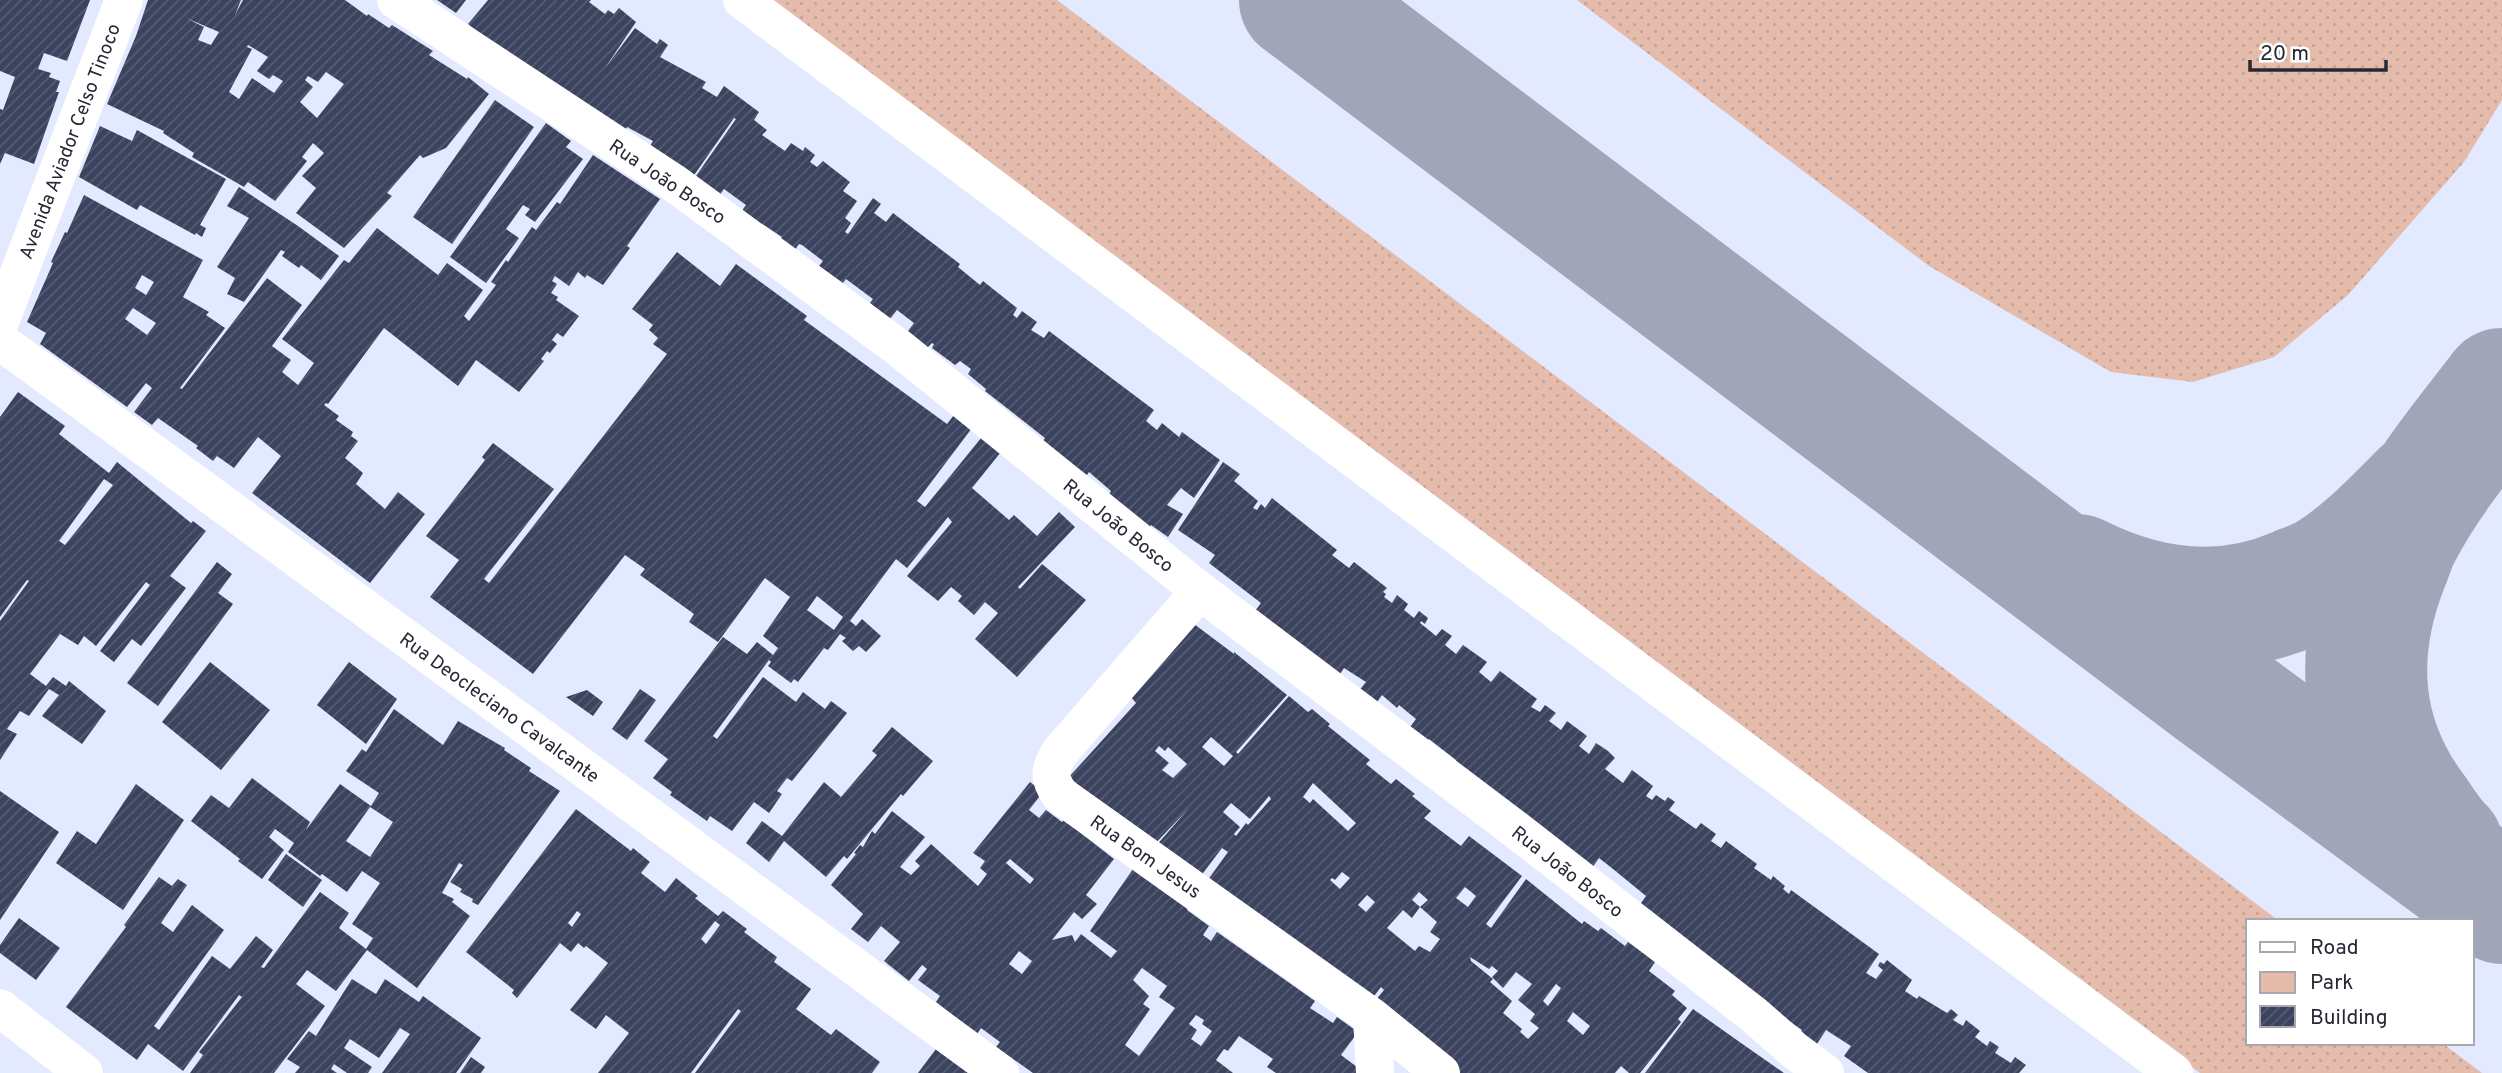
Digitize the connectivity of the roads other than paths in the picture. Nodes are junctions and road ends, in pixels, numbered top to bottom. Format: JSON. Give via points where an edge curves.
{"nodes":[{"id":1,"x":124,"y":0,"type":"edge"},
{"id":2,"x":396,"y":0,"type":"edge"},
{"id":3,"x":742,"y":0,"type":"edge"},
{"id":4,"x":0,"y":322,"type":"edge"},
{"id":5,"x":0,"y":341,"type":"edge"},
{"id":6,"x":1200,"y":591,"type":"junction"},
{"id":7,"x":0,"y":1008,"type":"edge"},
{"id":8,"x":1371,"y":1017,"type":"junction"},
{"id":9,"x":84,"y":1073,"type":"edge"},
{"id":10,"x":1000,"y":1073,"type":"edge"},
{"id":11,"x":1374,"y":1073,"type":"edge"},
{"id":12,"x":1441,"y":1073,"type":"edge"},
{"id":13,"x":1825,"y":1073,"type":"edge"},
{"id":14,"x":2174,"y":1073,"type":"edge"}],
"edges":[{"from":1,"to":4,"type":"street","name":"Avenida Aviador Celso Tinoco"},
{"from":2,"to":6,"type":"street","name":"Rua João Bosco","via":[[761,245],[899,348]]},
{"from":3,"to":14,"type":"street"},
{"from":5,"to":10,"type":"street","name":"Rua Deocleciano Cavalcante"},
{"from":6,"to":8,"type":"street","name":"Rua Bom Jesus","via":[[1060,752],[1052,765],[1051,781],[1060,795]]},
{"from":6,"to":13,"type":"street","name":"Rua João Bosco","via":[[1516,829]]},
{"from":7,"to":9,"type":"street"},
{"from":8,"to":11,"type":"street"},
{"from":8,"to":12,"type":"street","name":"Rua Bom Jesus"}]}
